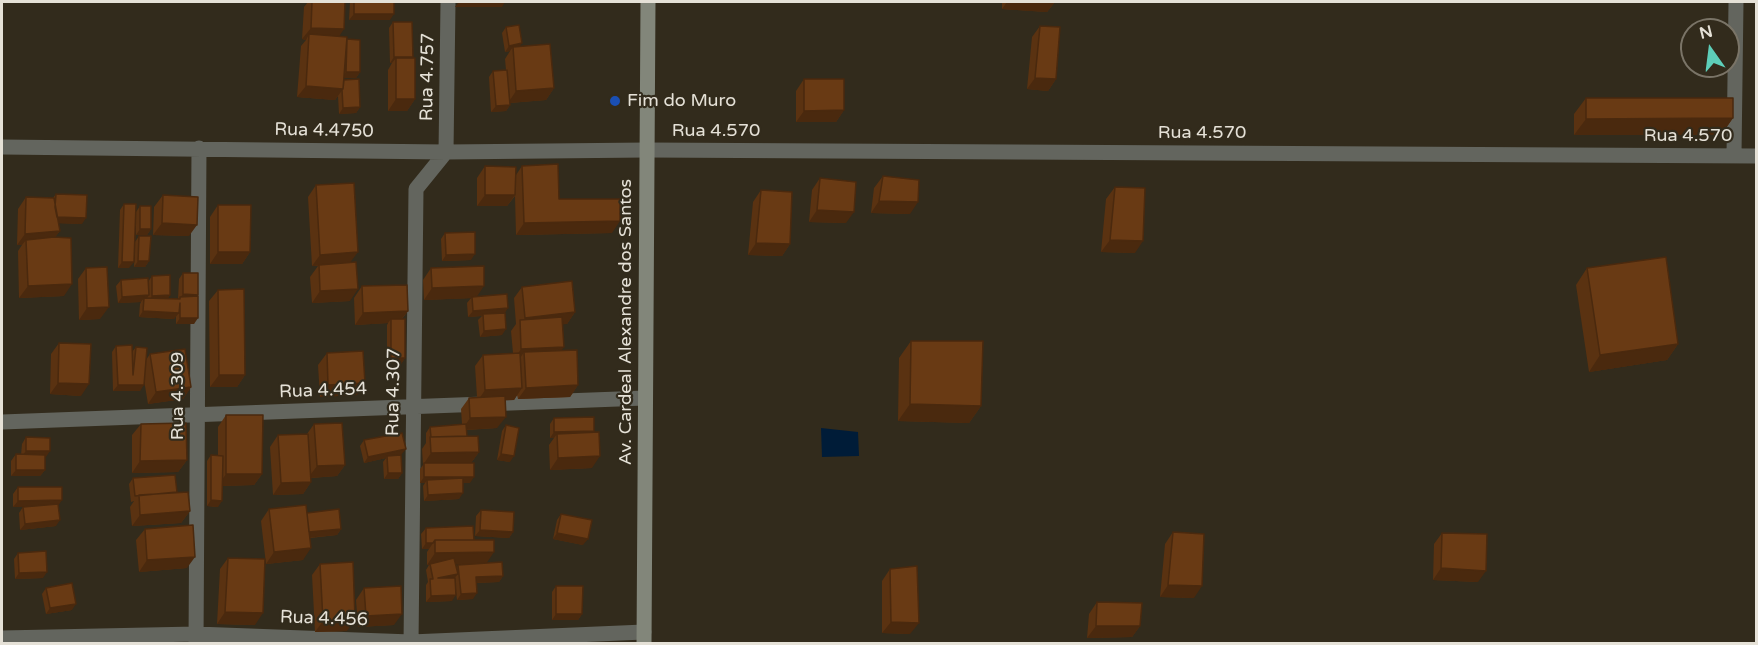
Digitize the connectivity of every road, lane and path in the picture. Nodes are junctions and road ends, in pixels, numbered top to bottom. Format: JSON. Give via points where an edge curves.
{"nodes":[{"id":1,"x":448,"y":2,"type":"edge"},
{"id":2,"x":648,"y":2,"type":"edge"},
{"id":3,"x":1736,"y":2,"type":"edge"},
{"id":4,"x":2,"y":147,"type":"edge"},
{"id":5,"x":199,"y":148,"type":"junction"},
{"id":6,"x":647,"y":150,"type":"junction"},
{"id":7,"x":446,"y":152,"type":"junction"},
{"id":8,"x":1734,"y":155,"type":"junction"},
{"id":9,"x":1756,"y":156,"type":"edge"},
{"id":10,"x":645,"y":398,"type":"junction"},
{"id":11,"x":414,"y":406,"type":"junction"},
{"id":12,"x":198,"y":416,"type":"junction"},
{"id":13,"x":2,"y":422,"type":"edge"},
{"id":14,"x":2,"y":638,"type":"edge"},
{"id":15,"x":644,"y":638,"type":"edge"},
{"id":16,"x":196,"y":639,"type":"edge"},
{"id":17,"x":411,"y":643,"type":"edge"}],
"edges":[{"from":1,"to":7,"type":"street","name":"Rua 4.757"},
{"from":2,"to":6,"type":"main road","name":"Av. Cardeal Alexandre dos Santos"},
{"from":3,"to":8,"type":"street"},
{"from":4,"to":5,"type":"street","name":"Rua 4.4750"},
{"from":5,"to":7,"type":"street","name":"Rua 4.4750"},
{"from":5,"to":12,"type":"street","name":"Rua 4.309"},
{"from":6,"to":7,"type":"street","name":"Rua 4.4750"},
{"from":6,"to":8,"type":"street","name":"Rua 4.570"},
{"from":6,"to":10,"type":"main road","name":"Av. Cardeal Alexandre dos Santos"},
{"from":7,"to":11,"type":"street","name":"Rua 4.307","via":[[416,189]]},
{"from":8,"to":9,"type":"street","name":"Rua 4.570"},
{"from":10,"to":11,"type":"street","name":"Rua 4.454"},
{"from":10,"to":15,"type":"main road","name":"Av. Cardeal Alexandre dos Santos"},
{"from":11,"to":12,"type":"street","name":"Rua 4.454"},
{"from":11,"to":17,"type":"street","name":"Rua 4.307"},
{"from":12,"to":13,"type":"street","name":"Rua 4.454"},
{"from":12,"to":16,"type":"street","name":"Rua 4.309"},
{"from":14,"to":16,"type":"street","name":"Rua 4.456"},
{"from":15,"to":17,"type":"street","name":"Rua 4.456"},
{"from":16,"to":17,"type":"street","name":"Rua 4.456"}]}
